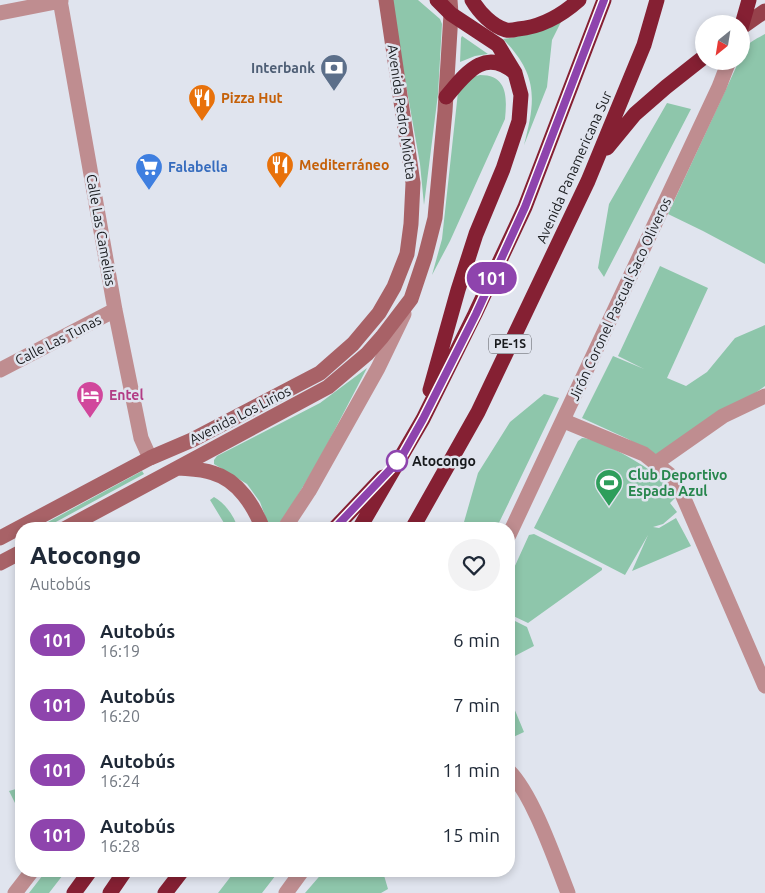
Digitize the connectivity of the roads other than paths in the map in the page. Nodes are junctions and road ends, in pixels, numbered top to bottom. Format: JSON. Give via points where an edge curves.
{"nodes":[{"id":1,"x":386,"y":0,"type":"edge"},
{"id":2,"x":437,"y":0,"type":"edge"},
{"id":3,"x":472,"y":0,"type":"edge"},
{"id":4,"x":579,"y":0,"type":"edge"},
{"id":5,"x":604,"y":0,"type":"edge"},
{"id":6,"x":657,"y":0,"type":"edge"},
{"id":7,"x":749,"y":0,"type":"edge"},
{"id":8,"x":61,"y":1,"type":"edge"},
{"id":9,"x":451,"y":7,"type":"edge"},
{"id":10,"x":765,"y":11,"type":"edge"},
{"id":11,"x":0,"y":13,"type":"edge"},
{"id":12,"x":745,"y":15,"type":"edge"},
{"id":13,"x":750,"y":22,"type":"edge"},
{"id":14,"x":695,"y":64,"type":"edge"},
{"id":15,"x":726,"y":70,"type":"edge"},
{"id":16,"x":515,"y":74,"type":"junction"},
{"id":17,"x":446,"y":97,"type":"junction"},
{"id":18,"x":598,"y":159,"type":"junction"},
{"id":19,"x":435,"y":218,"type":"joint"},
{"id":20,"x":411,"y":224,"type":"joint"},
{"id":21,"x":411,"y":298,"type":"junction"},
{"id":22,"x":115,"y":310,"type":"junction"},
{"id":23,"x":0,"y":370,"type":"edge"},
{"id":24,"x":765,"y":396,"type":"edge"},
{"id":25,"x":423,"y":419,"type":"junction"},
{"id":26,"x":564,"y":421,"type":"junction"},
{"id":27,"x":150,"y":458,"type":"junction"},
{"id":28,"x":401,"y":458,"type":"junction"},
{"id":29,"x":656,"y":463,"type":"junction"},
{"id":30,"x":179,"y":468,"type":"junction"},
{"id":31,"x":30,"y":522,"type":"edge"},
{"id":32,"x":77,"y":522,"type":"edge"},
{"id":33,"x":260,"y":522,"type":"edge"},
{"id":34,"x":289,"y":522,"type":"edge"},
{"id":35,"x":341,"y":522,"type":"edge"},
{"id":36,"x":363,"y":522,"type":"edge"},
{"id":37,"x":416,"y":522,"type":"edge"},
{"id":38,"x":515,"y":523,"type":"edge"},
{"id":39,"x":15,"y":530,"type":"edge"},
{"id":40,"x":0,"y":538,"type":"edge"},
{"id":41,"x":15,"y":555,"type":"edge"},
{"id":42,"x":0,"y":563,"type":"edge"},
{"id":43,"x":765,"y":686,"type":"edge"},
{"id":44,"x":515,"y":777,"type":"edge"},
{"id":45,"x":27,"y":877,"type":"edge"},
{"id":46,"x":86,"y":877,"type":"edge"},
{"id":47,"x":121,"y":877,"type":"edge"},
{"id":48,"x":179,"y":877,"type":"edge"},
{"id":49,"x":182,"y":877,"type":"edge"},
{"id":50,"x":298,"y":877,"type":"edge"},
{"id":51,"x":15,"y":893,"type":"edge"},
{"id":52,"x":74,"y":893,"type":"edge"},
{"id":53,"x":110,"y":893,"type":"edge"},
{"id":54,"x":165,"y":893,"type":"edge"},
{"id":55,"x":176,"y":893,"type":"edge"},
{"id":56,"x":286,"y":893,"type":"edge"},
{"id":57,"x":568,"y":893,"type":"edge"}],
"edges":[{"from":1,"to":20,"type":"main road","name":"Avenida Pedro Miotta","via":[[413,183]]},
{"from":2,"to":9,"type":"highway"},
{"from":3,"to":4,"type":"highway","via":[[493,24],[508,31],[545,23],[565,13]]},
{"from":5,"to":25,"type":"highway","name":"Avenida Panamericana Sur","via":[[525,207]]},
{"from":6,"to":18,"type":"highway","name":"Avenida Panamericana Sur","number":"PE-1S","via":[[644,45]]},
{"from":7,"to":12,"type":"highway"},
{"from":8,"to":11,"type":"street"},
{"from":8,"to":22,"type":"street","name":"Calle Las Camelias"},
{"from":9,"to":16,"type":"highway","via":[[498,45]]},
{"from":9,"to":17,"type":"main road","name":"Avenida Pedro Miotta"},
{"from":10,"to":13,"type":"main road"},
{"from":14,"to":18,"type":"highway","via":[[635,114]]},
{"from":15,"to":26,"type":"street","name":"Jirón Coronel Pascual Saco Oliveros"},
{"from":16,"to":17,"type":"highway","via":[[508,68],[482,63],[471,69]]},
{"from":16,"to":25,"type":"highway","via":[[521,95],[519,121],[455,299]]},
{"from":17,"to":19,"type":"main road","name":"Avenida Pedro Miotta"},
{"from":18,"to":37,"type":"highway","name":"Avenida Panamericana Sur","number":"PE-1S","via":[[478,412]]},
{"from":19,"to":21,"type":"main road","name":"Avenida Los Lirios"},
{"from":20,"to":27,"type":"main road","name":"Avenida Los Lirios","via":[[407,254],[394,287],[379,313],[353,344],[320,373],[192,440]]},
{"from":21,"to":30,"type":"main road","name":"Avenida Los Lirios","via":[[374,347],[328,387]]},
{"from":21,"to":34,"type":"street","via":[[378,368]]},
{"from":22,"to":23,"type":"street","name":"Calle Las Tunas"},
{"from":22,"to":27,"type":"street","name":"Calle Las Camelias","via":[[140,438]]},
{"from":24,"to":29,"type":"street","via":[[722,416]]},
{"from":25,"to":28,"type":"highway","name":"Avenida Panamericana Sur"},
{"from":26,"to":29,"type":"street","via":[[644,454]]},
{"from":26,"to":38,"type":"street","name":"Jirón Coronel Pascual Saco Oliveros"},
{"from":27,"to":31,"type":"main road","name":"Avenida Los Lirios"},
{"from":28,"to":35,"type":"highway"},
{"from":28,"to":36,"type":"highway","name":"Avenida Panamericana Sur"},
{"from":29,"to":43,"type":"street","via":[[669,474],[682,494]]},
{"from":30,"to":32,"type":"main road","name":"Avenida Los Lirios"},
{"from":30,"to":33,"type":"main road","via":[[216,473],[230,482],[243,493]]},
{"from":39,"to":40,"type":"main road","name":"Avenida Los Lirios"},
{"from":41,"to":42,"type":"main road"},
{"from":44,"to":57,"type":"street"},
{"from":45,"to":51,"type":"street"},
{"from":46,"to":52,"type":"highway"},
{"from":47,"to":53,"type":"highway"},
{"from":48,"to":54,"type":"highway"},
{"from":49,"to":55,"type":"highway"},
{"from":50,"to":56,"type":"street"}]}
